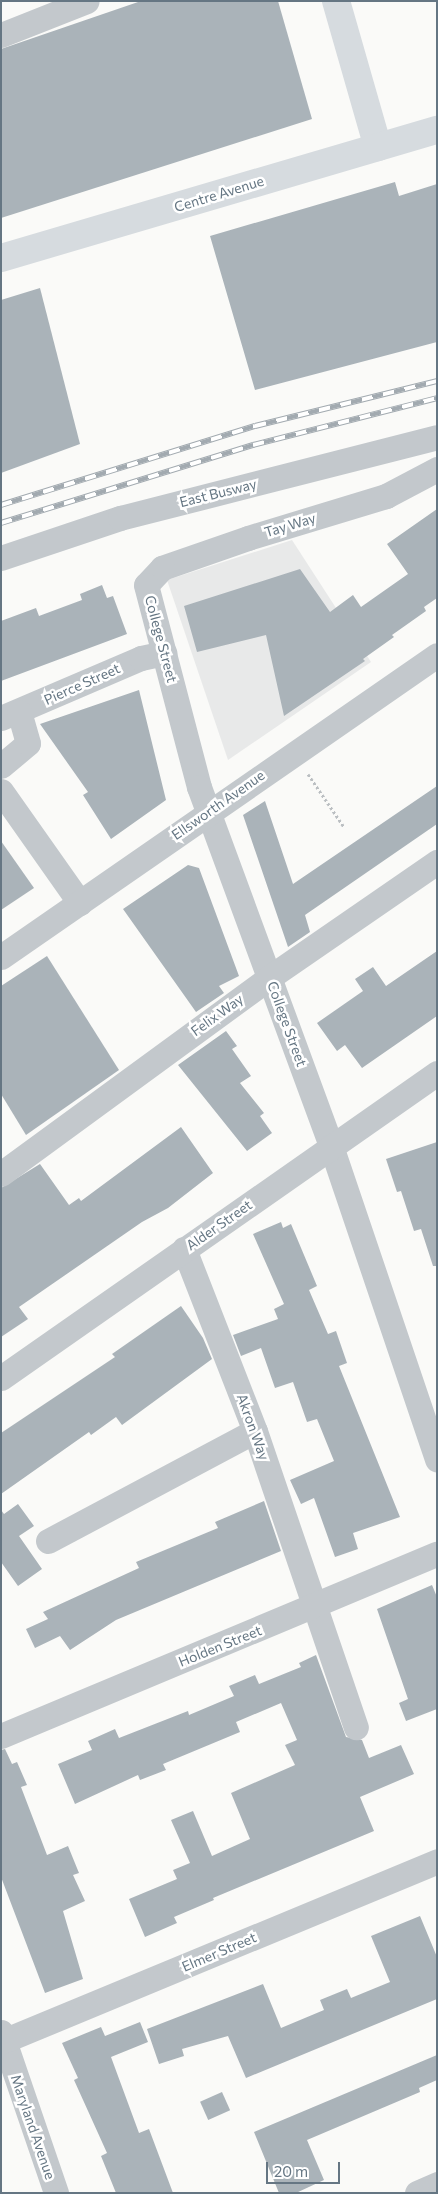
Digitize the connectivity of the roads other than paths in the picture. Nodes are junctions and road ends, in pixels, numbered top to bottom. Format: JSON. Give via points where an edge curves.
{"nodes":[{"id":1,"x":87,"y":1,"type":"edge"},
{"id":2,"x":336,"y":1,"type":"edge"},
{"id":3,"x":1,"y":35,"type":"edge"},
{"id":4,"x":437,"y":130,"type":"edge"},
{"id":5,"x":378,"y":147,"type":"junction"},
{"id":6,"x":1,"y":258,"type":"edge"},
{"id":7,"x":437,"y":437,"type":"edge"},
{"id":8,"x":437,"y":469,"type":"edge"},
{"id":9,"x":1,"y":558,"type":"edge"},
{"id":10,"x":146,"y":585,"type":"joint"},
{"id":11,"x":164,"y":652,"type":"junction"},
{"id":12,"x":437,"y":655,"type":"edge"},
{"id":13,"x":10,"y":715,"type":"edge"},
{"id":14,"x":1,"y":766,"type":"edge"},
{"id":15,"x":1,"y":791,"type":"edge"},
{"id":16,"x":208,"y":812,"type":"junction"},
{"id":17,"x":437,"y":862,"type":"edge"},
{"id":18,"x":80,"y":903,"type":"junction"},
{"id":19,"x":1,"y":957,"type":"edge"},
{"id":20,"x":270,"y":976,"type":"junction"},
{"id":21,"x":437,"y":1073,"type":"edge"},
{"id":22,"x":331,"y":1146,"type":"junction"},
{"id":23,"x":1,"y":1174,"type":"edge"},
{"id":24,"x":184,"y":1249,"type":"junction"},
{"id":25,"x":1,"y":1378,"type":"edge"},
{"id":26,"x":255,"y":1431,"type":"junction"},
{"id":27,"x":437,"y":1460,"type":"edge"},
{"id":28,"x":48,"y":1541,"type":"dead end"},
{"id":29,"x":437,"y":1554,"type":"edge"},
{"id":30,"x":315,"y":1607,"type":"junction"},
{"id":31,"x":356,"y":1727,"type":"dead end"},
{"id":32,"x":1,"y":1736,"type":"edge"},
{"id":33,"x":437,"y":1862,"type":"edge"},
{"id":34,"x":2,"y":2038,"type":"edge"},
{"id":35,"x":437,"y":2184,"type":"edge"},
{"id":36,"x":56,"y":2193,"type":"edge"},
{"id":37,"x":417,"y":2193,"type":"edge"}],
"edges":[{"from":1,"to":3,"type":"street"},
{"from":2,"to":5,"type":"main road"},
{"from":4,"to":5,"type":"main road","name":"Centre Avenue"},
{"from":5,"to":6,"type":"main road","name":"Centre Avenue"},
{"from":7,"to":9,"type":"street","name":"East Busway","via":[[120,518]]},
{"from":8,"to":10,"type":"street","name":"Tay Way","via":[[386,496],[162,568]]},
{"from":10,"to":11,"type":"street","name":"College Street"},
{"from":11,"to":13,"type":"street","name":"Pierce Street","via":[[141,658]]},
{"from":11,"to":16,"type":"street","name":"College Street"},
{"from":12,"to":16,"type":"street","name":"Ellsworth Avenue"},
{"from":13,"to":14,"type":"street","via":[[28,743]]},
{"from":15,"to":18,"type":"street"},
{"from":16,"to":18,"type":"street","name":"Ellsworth Avenue"},
{"from":16,"to":20,"type":"street","name":"College Street"},
{"from":17,"to":20,"type":"street","name":"Felix Way"},
{"from":18,"to":19,"type":"street","name":"Ellsworth Avenue"},
{"from":20,"to":22,"type":"street","name":"College Street"},
{"from":20,"to":23,"type":"street","name":"Felix Way"},
{"from":21,"to":22,"type":"street","name":"Alder Street"},
{"from":22,"to":24,"type":"street","name":"Alder Street"},
{"from":22,"to":27,"type":"street","name":"College Street"},
{"from":24,"to":25,"type":"street","name":"Alder Street"},
{"from":24,"to":26,"type":"street","name":"Akron Way"},
{"from":26,"to":28,"type":"street"},
{"from":26,"to":30,"type":"street","name":"Akron Way"},
{"from":29,"to":30,"type":"street","name":"Holden Street"},
{"from":30,"to":31,"type":"street","name":"Akron Way"},
{"from":30,"to":32,"type":"street","name":"Holden Street"},
{"from":33,"to":34,"type":"street","name":"Elmer Street"},
{"from":34,"to":36,"type":"street","name":"Maryland Avenue"},
{"from":35,"to":37,"type":"street"}]}
